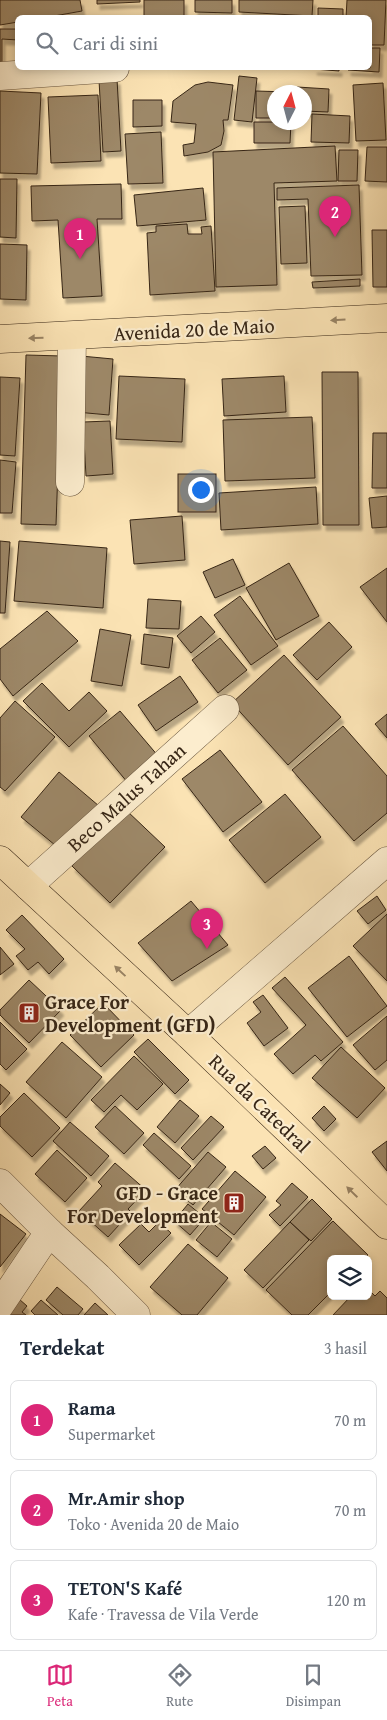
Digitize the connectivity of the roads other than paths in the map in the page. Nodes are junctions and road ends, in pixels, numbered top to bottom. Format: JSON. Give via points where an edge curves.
{"nodes":[{"id":1,"x":86,"y":70,"type":"edge"},
{"id":2,"x":0,"y":76,"type":"edge"},
{"id":3,"x":387,"y":318,"type":"edge"},
{"id":4,"x":72,"y":336,"type":"junction"},
{"id":5,"x":0,"y":339,"type":"edge"},
{"id":6,"x":70,"y":482,"type":"dead end"},
{"id":7,"x":225,"y":709,"type":"dead end"},
{"id":8,"x":0,"y":860,"type":"edge"},
{"id":9,"x":387,"y":861,"type":"edge"},
{"id":10,"x":28,"y":886,"type":"junction"},
{"id":11,"x":188,"y":1034,"type":"junction"},
{"id":12,"x":0,"y":1182,"type":"edge"},
{"id":13,"x":387,"y":1225,"type":"edge"},
{"id":14,"x":49,"y":1232,"type":"junction"},
{"id":15,"x":0,"y":1305,"type":"edge"},
{"id":16,"x":136,"y":1315,"type":"edge"}],
"edges":[{"from":1,"to":2,"type":"street"},
{"from":3,"to":4,"type":"main road","name":"Avenida 20 de Maio","one_way":true},
{"from":4,"to":5,"type":"main road","name":"Avenida 20 de Maio","one_way":true},
{"from":4,"to":6,"type":"street"},
{"from":7,"to":10,"type":"street","name":"Beco Malus Tahan"},
{"from":8,"to":10,"type":"main road","name":"Rua da Catedral"},
{"from":9,"to":11,"type":"street"},
{"from":11,"to":10,"type":"main road","name":"Rua da Catedral","one_way":true},
{"from":13,"to":11,"type":"main road","name":"Rua da Catedral","one_way":true},
{"from":12,"to":14,"type":"street"},
{"from":14,"to":15,"type":"street"},
{"from":14,"to":16,"type":"street"}]}
